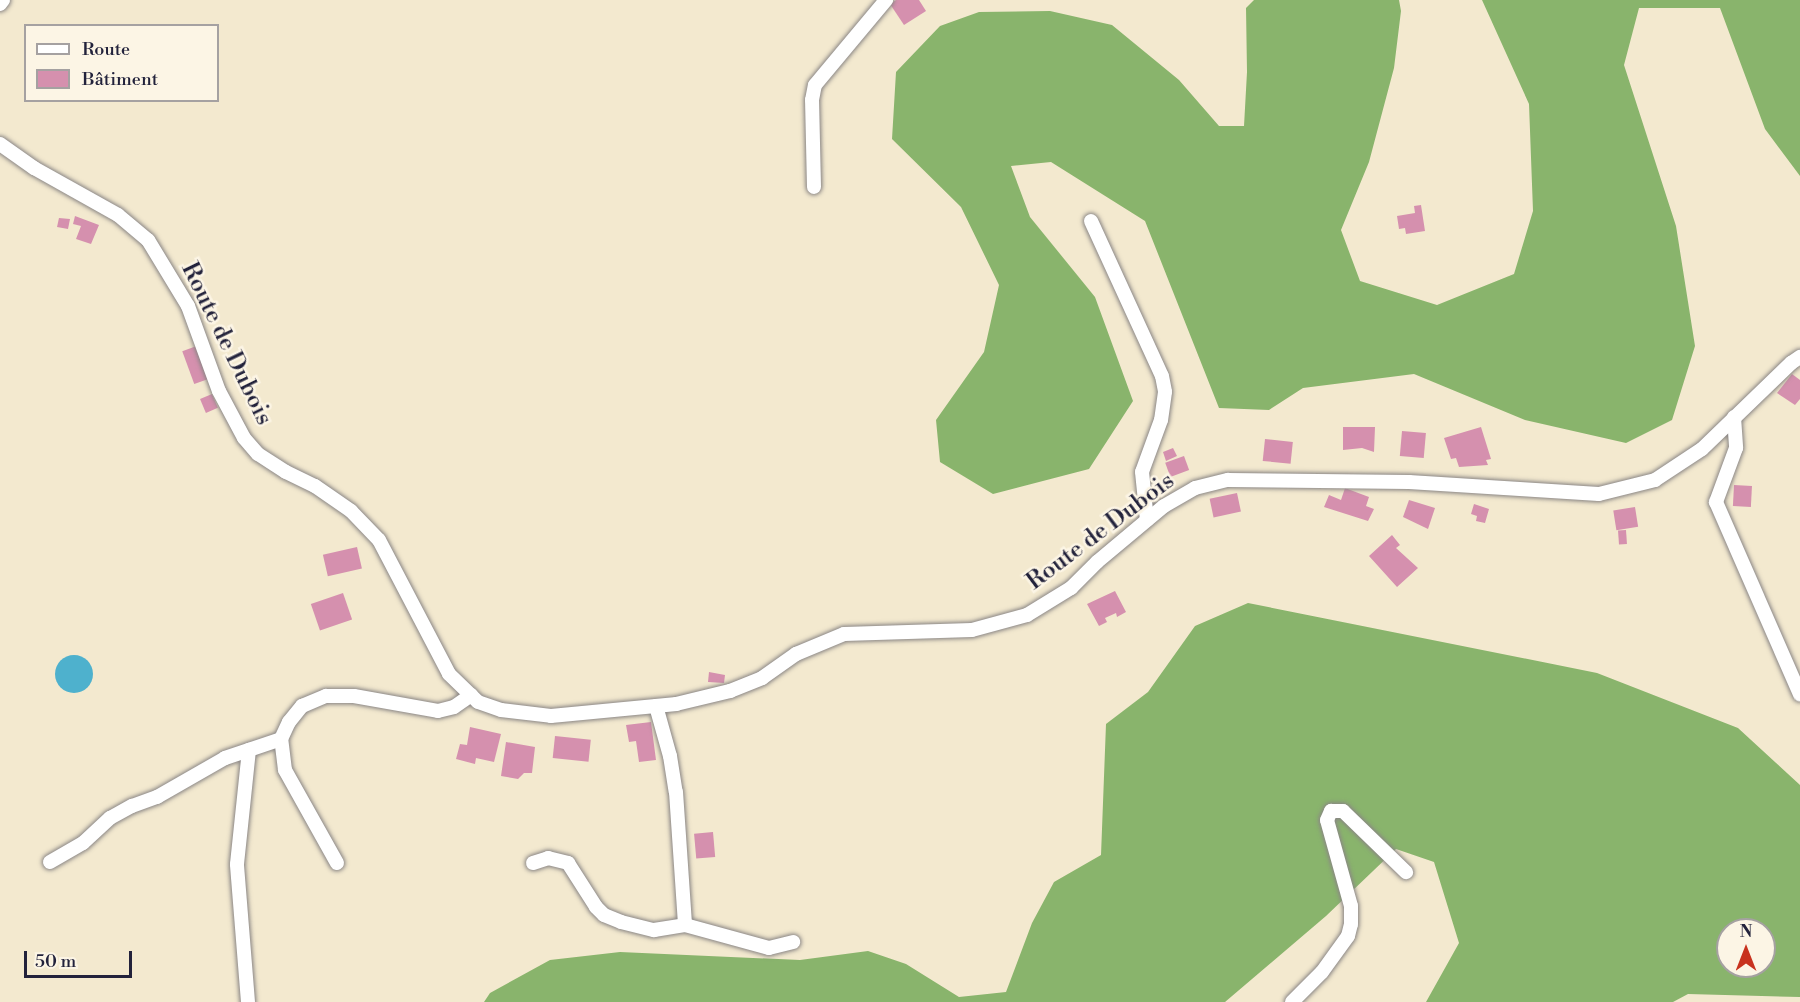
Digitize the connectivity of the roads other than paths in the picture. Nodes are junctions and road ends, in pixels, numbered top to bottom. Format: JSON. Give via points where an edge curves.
{"nodes":[{"id":1,"x":3,"y":0,"type":"edge"},
{"id":2,"x":886,"y":0,"type":"edge"},
{"id":3,"x":0,"y":4,"type":"edge"},
{"id":4,"x":0,"y":144,"type":"edge"},
{"id":5,"x":814,"y":187,"type":"dead end"},
{"id":6,"x":1091,"y":221,"type":"dead end"},
{"id":7,"x":1800,"y":357,"type":"edge"},
{"id":8,"x":1734,"y":417,"type":"junction"},
{"id":9,"x":1147,"y":520,"type":"junction"},
{"id":10,"x":1800,"y":694,"type":"edge"},
{"id":11,"x":471,"y":695,"type":"junction"},
{"id":12,"x":656,"y":706,"type":"junction"},
{"id":13,"x":281,"y":739,"type":"junction"},
{"id":14,"x":249,"y":750,"type":"junction"},
{"id":15,"x":50,"y":862,"type":"dead end"},
{"id":16,"x":337,"y":863,"type":"dead end"},
{"id":17,"x":533,"y":863,"type":"dead end"},
{"id":18,"x":1407,"y":872,"type":"dead end"},
{"id":19,"x":685,"y":925,"type":"junction"},
{"id":20,"x":793,"y":942,"type":"dead end"},
{"id":21,"x":248,"y":1002,"type":"edge"},
{"id":22,"x":1292,"y":1002,"type":"edge"}],
"edges":[{"from":1,"to":3,"type":"street"},
{"from":2,"to":5,"type":"street","via":[[815,85]]},
{"from":4,"to":11,"type":"street","name":"Route de Dubois","via":[[34,168],[118,215],[148,240],[188,306],[219,390],[244,438],[258,454],[351,510],[379,540],[439,658]]},
{"from":6,"to":9,"type":"street","via":[[1162,376],[1165,392],[1161,420],[1142,472]]},
{"from":7,"to":8,"type":"street","name":"Route de Dubois"},
{"from":8,"to":9,"type":"street","name":"Route de Dubois","via":[[1702,449],[1655,480],[1599,494],[1409,483],[1228,480],[1196,488]]},
{"from":8,"to":10,"type":"street","via":[[1736,448],[1716,502]]},
{"from":9,"to":12,"type":"street","name":"Route de Dubois","via":[[1071,588],[1027,615],[972,630],[844,634],[796,654],[762,678],[730,691]]},
{"from":11,"to":12,"type":"street","name":"Route de Dubois","via":[[478,702],[501,710],[550,717]]},
{"from":11,"to":13,"type":"street","via":[[454,707],[438,711],[354,696],[326,696],[302,706]]},
{"from":12,"to":19,"type":"street","via":[[676,792]]},
{"from":13,"to":14,"type":"street"},
{"from":13,"to":16,"type":"street","via":[[285,770]]},
{"from":14,"to":15,"type":"street","via":[[225,758],[157,797],[110,818],[83,843]]},
{"from":14,"to":21,"type":"street","via":[[237,864]]},
{"from":17,"to":19,"type":"street","via":[[548,858],[568,863],[596,907],[621,922],[654,930]]},
{"from":18,"to":22,"type":"street","via":[[1343,811],[1331,811],[1327,820],[1351,906],[1351,924],[1348,936],[1322,972]]},
{"from":19,"to":20,"type":"street","via":[[769,948]]}]}
